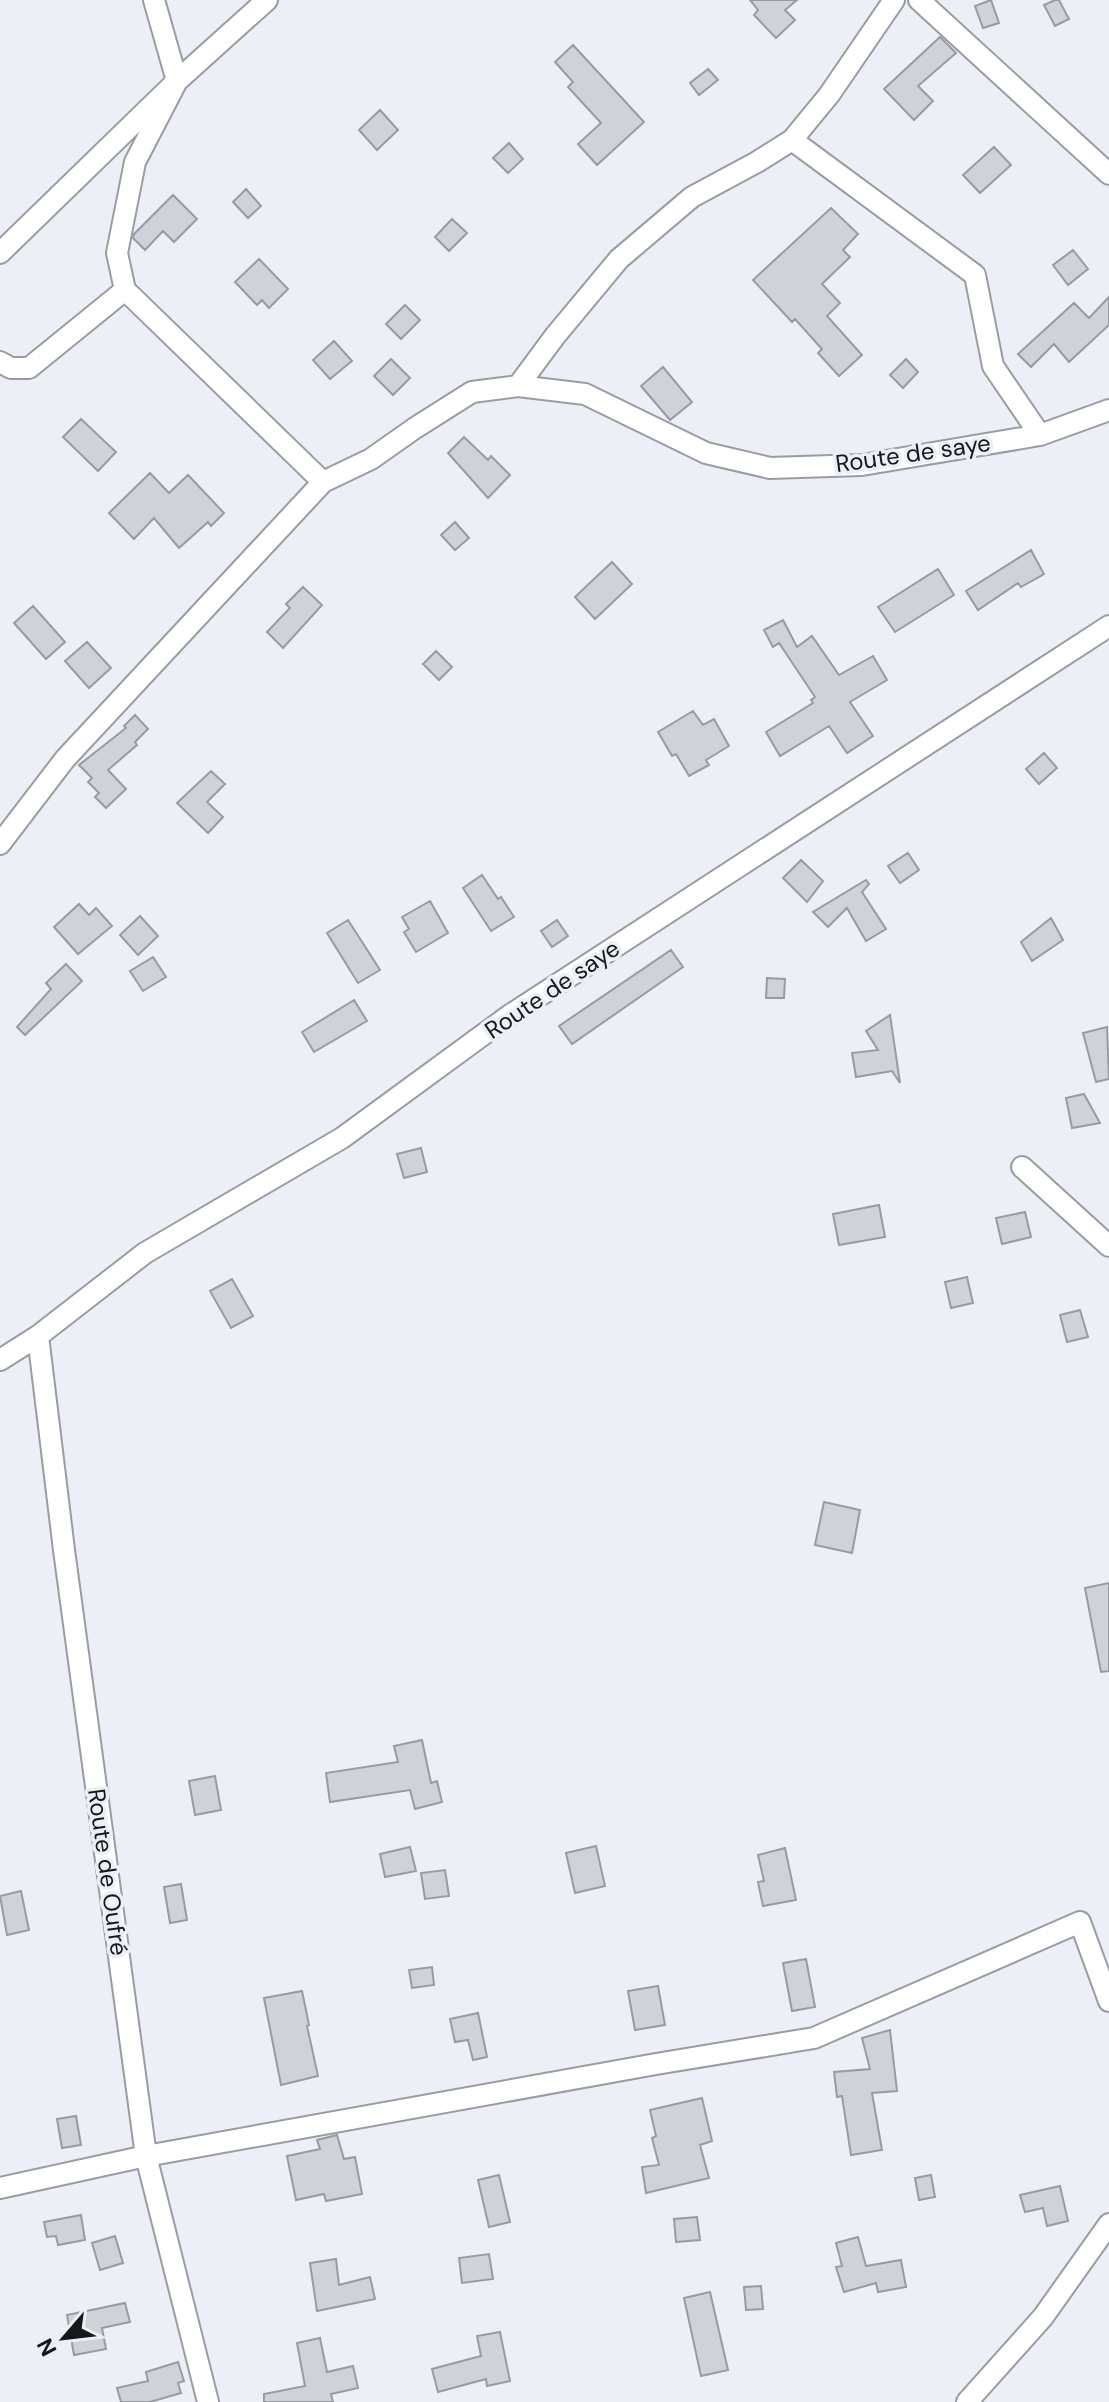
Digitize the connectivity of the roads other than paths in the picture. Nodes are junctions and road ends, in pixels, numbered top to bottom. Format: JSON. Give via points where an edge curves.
{"nodes":[{"id":1,"x":154,"y":0,"type":"edge"},
{"id":2,"x":267,"y":0,"type":"edge"},
{"id":3,"x":894,"y":0,"type":"edge"},
{"id":4,"x":919,"y":0,"type":"edge"},
{"id":5,"x":177,"y":81,"type":"junction"},
{"id":6,"x":792,"y":140,"type":"junction"},
{"id":7,"x":1109,"y":174,"type":"edge"},
{"id":8,"x":0,"y":253,"type":"edge"},
{"id":9,"x":125,"y":290,"type":"junction"},
{"id":10,"x":0,"y":362,"type":"edge"},
{"id":11,"x":518,"y":386,"type":"junction"},
{"id":12,"x":1109,"y":410,"type":"edge"},
{"id":13,"x":1040,"y":435,"type":"junction"},
{"id":14,"x":323,"y":482,"type":"junction"},
{"id":15,"x":1109,"y":626,"type":"edge"},
{"id":16,"x":0,"y":844,"type":"edge"},
{"id":17,"x":1022,"y":1167,"type":"dead end"},
{"id":18,"x":1109,"y":1246,"type":"edge"},
{"id":19,"x":38,"y":1336,"type":"junction"},
{"id":20,"x":0,"y":1360,"type":"edge"},
{"id":21,"x":1109,"y":2001,"type":"edge"},
{"id":22,"x":146,"y":2156,"type":"junction"},
{"id":23,"x":0,"y":2188,"type":"edge"},
{"id":24,"x":1109,"y":2224,"type":"edge"},
{"id":25,"x":208,"y":2402,"type":"edge"},
{"id":26,"x":967,"y":2402,"type":"edge"}],
"edges":[{"from":1,"to":5,"type":"street"},
{"from":2,"to":5,"type":"street"},
{"from":3,"to":6,"type":"street"},
{"from":4,"to":7,"type":"street"},
{"from":5,"to":8,"type":"street"},
{"from":5,"to":9,"type":"street","via":[[135,162],[117,253]]},
{"from":6,"to":11,"type":"street","via":[[692,197],[619,259]]},
{"from":6,"to":13,"type":"street","via":[[975,275],[993,366]]},
{"from":9,"to":10,"type":"street","via":[[29,368]]},
{"from":9,"to":14,"type":"street"},
{"from":11,"to":13,"type":"street","name":"Route de saye","via":[[585,394],[706,453],[770,468],[862,465]]},
{"from":11,"to":14,"type":"street","name":"Route de saye","via":[[472,392],[371,459]]},
{"from":12,"to":13,"type":"street","name":"Route de saye"},
{"from":14,"to":16,"type":"street","via":[[65,759]]},
{"from":15,"to":19,"type":"street","name":"Route de saye","via":[[510,1015],[342,1138],[145,1253]]},
{"from":17,"to":18,"type":"street"},
{"from":19,"to":20,"type":"street","name":"Route de saye"},
{"from":19,"to":22,"type":"street","name":"Route de Oufré"},
{"from":21,"to":22,"type":"street","via":[[1080,1922],[814,2038]]},
{"from":22,"to":23,"type":"street"},
{"from":22,"to":25,"type":"street","name":"Route de Oufré"},
{"from":24,"to":26,"type":"street","via":[[1043,2317]]}]}
